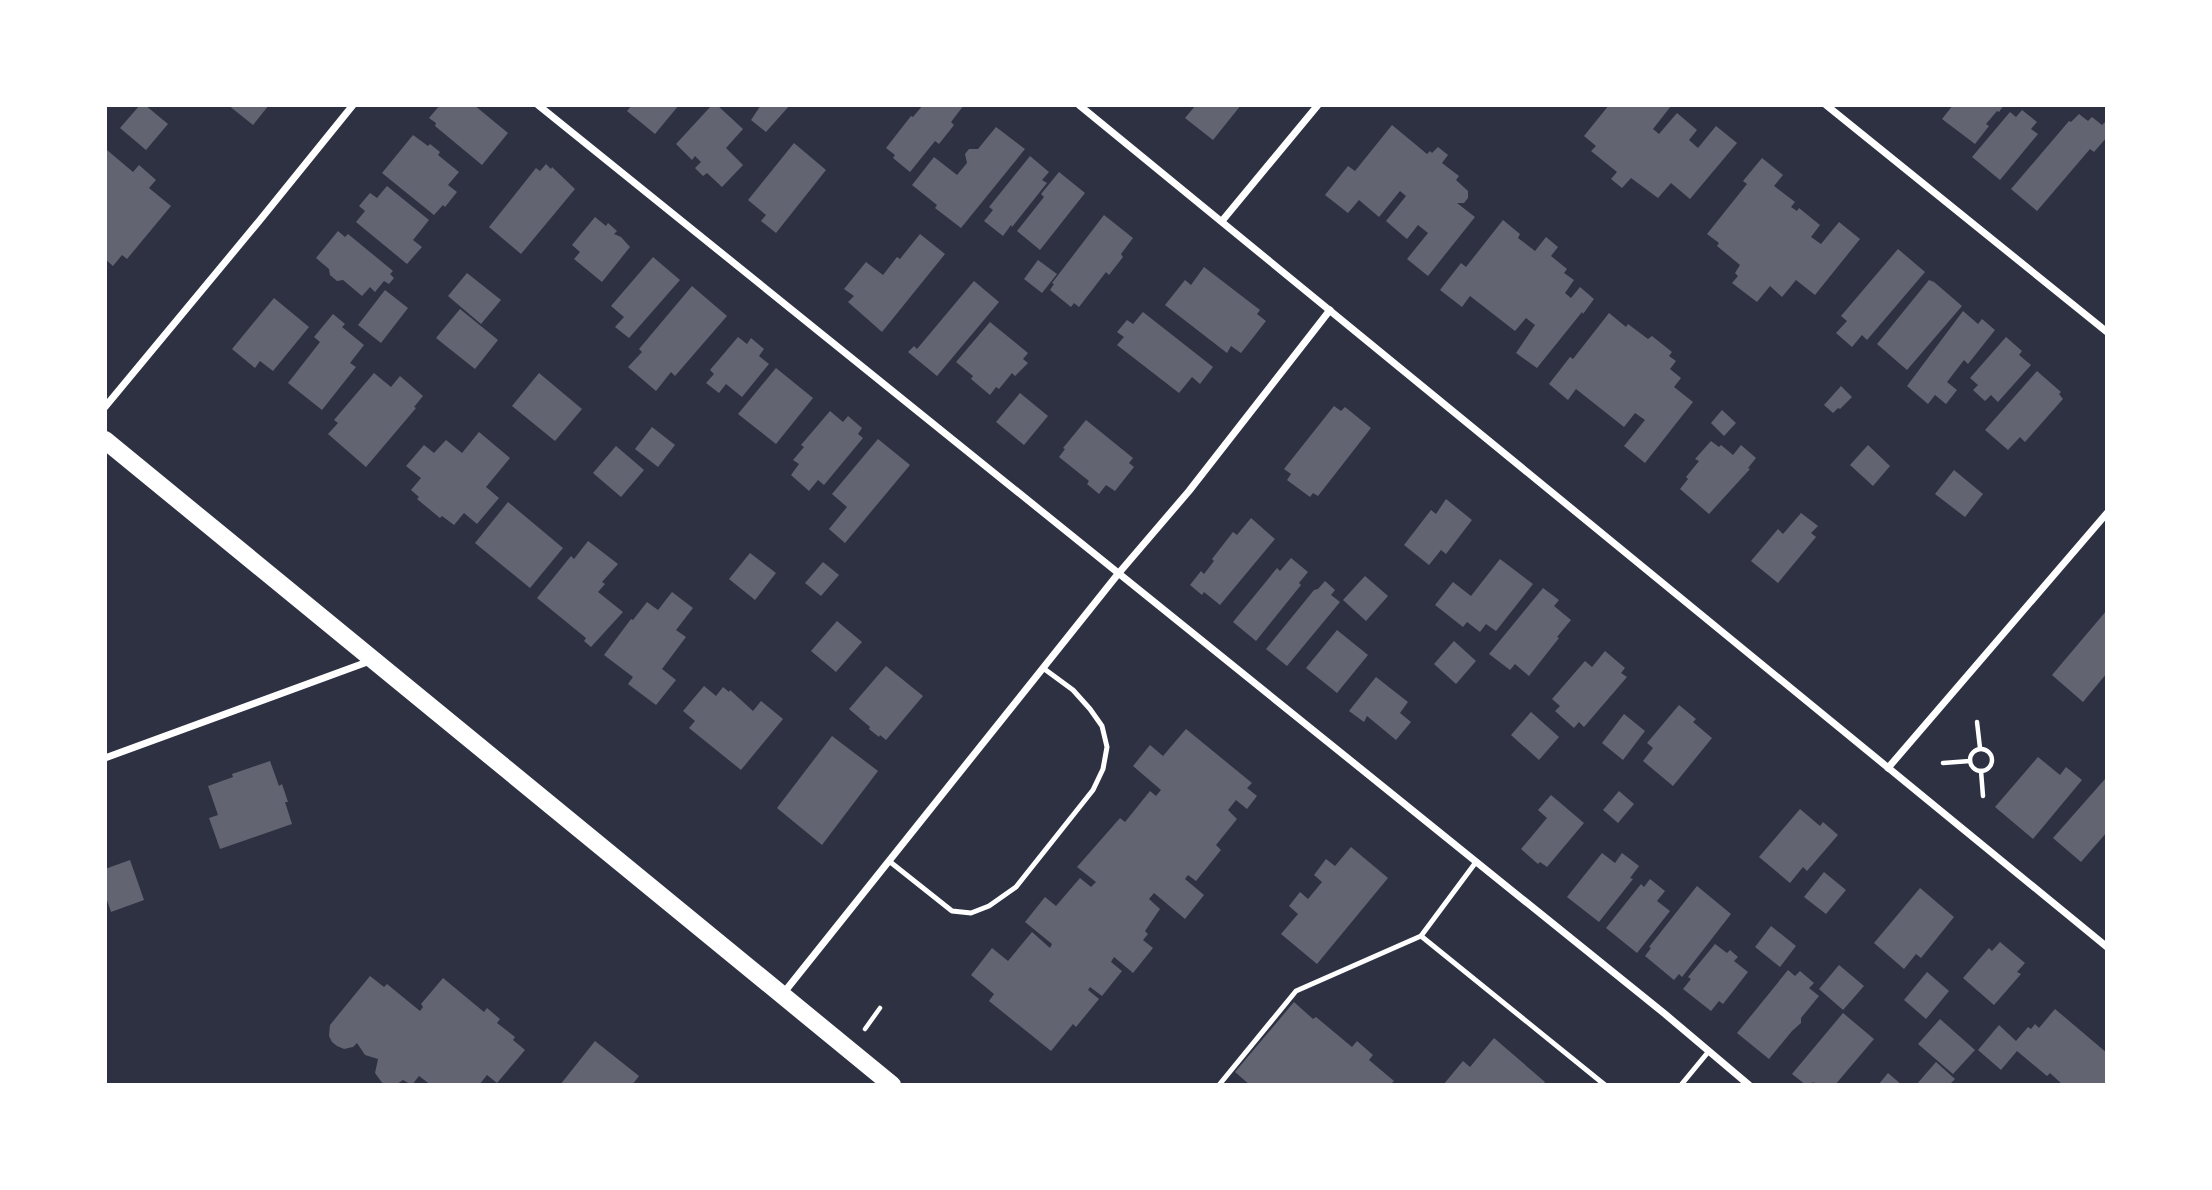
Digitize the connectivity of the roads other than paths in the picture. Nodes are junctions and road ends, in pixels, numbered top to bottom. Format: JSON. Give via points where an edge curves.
{"nodes":[{"id":1,"x":353,"y":105,"type":"edge"},
{"id":2,"x":538,"y":105,"type":"edge"},
{"id":3,"x":1079,"y":105,"type":"edge"},
{"id":4,"x":1318,"y":105,"type":"edge"},
{"id":5,"x":1826,"y":105,"type":"edge"},
{"id":6,"x":1222,"y":221,"type":"junction"},
{"id":7,"x":1330,"y":310,"type":"junction"},
{"id":8,"x":2107,"y":332,"type":"edge"},
{"id":9,"x":105,"y":407,"type":"edge"},
{"id":10,"x":105,"y":440,"type":"edge"},
{"id":11,"x":2107,"y":513,"type":"edge"},
{"id":12,"x":1118,"y":574,"type":"junction"},
{"id":13,"x":374,"y":660,"type":"junction"},
{"id":14,"x":1043,"y":668,"type":"junction"},
{"id":15,"x":105,"y":758,"type":"edge"},
{"id":16,"x":1888,"y":768,"type":"junction"},
{"id":17,"x":889,"y":862,"type":"junction"},
{"id":18,"x":1476,"y":862,"type":"junction"},
{"id":19,"x":1421,"y":936,"type":"junction"},
{"id":20,"x":2107,"y":947,"type":"edge"},
{"id":21,"x":782,"y":995,"type":"junction"},
{"id":22,"x":1709,"y":1051,"type":"junction"},
{"id":23,"x":892,"y":1085,"type":"edge"},
{"id":24,"x":1219,"y":1085,"type":"edge"},
{"id":25,"x":1605,"y":1085,"type":"edge"},
{"id":26,"x":1681,"y":1085,"type":"edge"},
{"id":27,"x":1749,"y":1085,"type":"edge"}],
"edges":[{"from":1,"to":9,"type":"street"},
{"from":2,"to":12,"type":"street"},
{"from":3,"to":6,"type":"street"},
{"from":4,"to":6,"type":"street"},
{"from":5,"to":8,"type":"street"},
{"from":6,"to":7,"type":"street"},
{"from":7,"to":12,"type":"street"},
{"from":7,"to":16,"type":"street"},
{"from":10,"to":13,"type":"main road"},
{"from":11,"to":16,"type":"street"},
{"from":12,"to":14,"type":"street"},
{"from":12,"to":18,"type":"street"},
{"from":13,"to":15,"type":"street"},
{"from":13,"to":21,"type":"main road"},
{"from":14,"to":17,"type":"street"},
{"from":14,"to":17,"type":"lane","via":[[1090,709],[1102,726],[1107,747],[1093,790],[1016,887],[971,913],[952,911]]},
{"from":16,"to":20,"type":"street"},
{"from":17,"to":21,"type":"street"},
{"from":18,"to":19,"type":"lane"},
{"from":18,"to":22,"type":"street"},
{"from":19,"to":24,"type":"lane","via":[[1296,991]]},
{"from":19,"to":25,"type":"lane"},
{"from":21,"to":23,"type":"main road"},
{"from":22,"to":26,"type":"lane"},
{"from":22,"to":27,"type":"street"}]}
